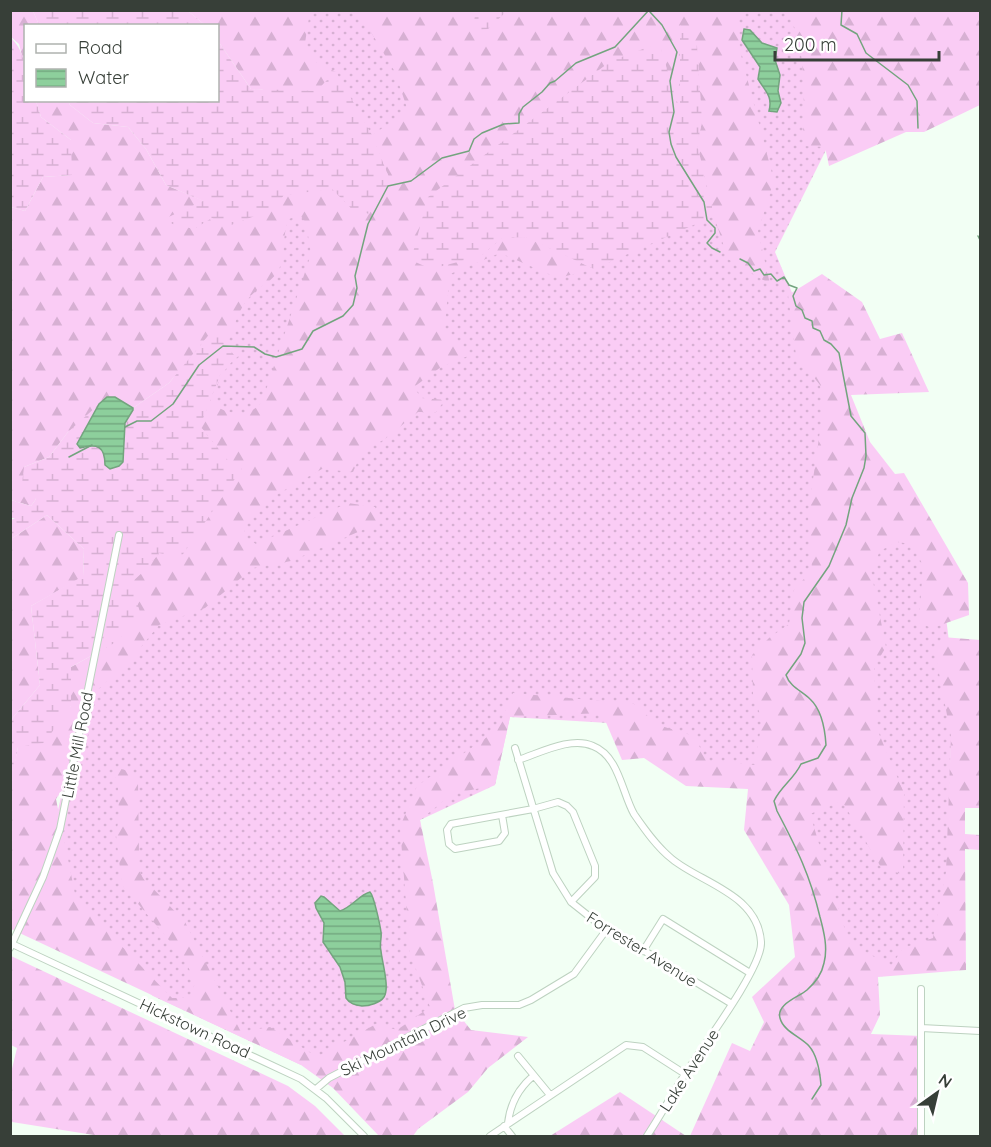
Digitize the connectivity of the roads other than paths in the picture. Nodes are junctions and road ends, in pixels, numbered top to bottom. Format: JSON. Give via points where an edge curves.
{"nodes":[{"id":1,"x":119,"y":535,"type":"dead end"},
{"id":2,"x":515,"y":748,"type":"dead end"},
{"id":3,"x":519,"y":760,"type":"junction"},
{"id":4,"x":533,"y":809,"type":"junction"},
{"id":5,"x":502,"y":815,"type":"junction"},
{"id":6,"x":572,"y":902,"type":"junction"},
{"id":7,"x":608,"y":929,"type":"junction"},
{"id":8,"x":11,"y":945,"type":"edge"},
{"id":9,"x":643,"y":951,"type":"junction"},
{"id":10,"x":750,"y":973,"type":"junction"},
{"id":11,"x":921,"y":989,"type":"dead end"},
{"id":12,"x":732,"y":1004,"type":"junction"},
{"id":13,"x":921,"y":1028,"type":"junction"},
{"id":14,"x":981,"y":1031,"type":"edge"},
{"id":15,"x":518,"y":1056,"type":"dead end"},
{"id":16,"x":685,"y":1074,"type":"junction"},
{"id":17,"x":533,"y":1076,"type":"junction"},
{"id":18,"x":316,"y":1089,"type":"junction"},
{"id":19,"x":550,"y":1095,"type":"junction"},
{"id":20,"x":506,"y":1124,"type":"junction"},
{"id":21,"x":364,"y":1137,"type":"edge"},
{"id":22,"x":490,"y":1137,"type":"edge"},
{"id":23,"x":512,"y":1137,"type":"edge"},
{"id":24,"x":647,"y":1137,"type":"edge"},
{"id":25,"x":921,"y":1137,"type":"edge"}],
"edges":[{"from":1,"to":8,"type":"street","name":"Little Mill Road","via":[[60,829],[43,877]]},
{"from":2,"to":3,"type":"street","name":"Forrester Avenue"},
{"from":3,"to":4,"type":"street","name":"Forrester Avenue"},
{"from":3,"to":10,"type":"street","name":"Lake Avenue","via":[[572,743],[593,746],[605,756],[616,770],[633,812],[657,845],[672,860],[731,894],[747,909],[761,942],[760,956]]},
{"from":4,"to":5,"type":"street"},
{"from":4,"to":6,"type":"street","name":"Forrester Avenue","via":[[553,873]]},
{"from":4,"to":6,"type":"street","via":[[558,802],[573,812],[577,821],[595,866],[595,877]]},
{"from":5,"to":5,"type":"street","via":[[451,824],[447,830],[449,844],[455,849],[499,842],[505,833]]},
{"from":6,"to":7,"type":"street","name":"Forrester Avenue"},
{"from":7,"to":9,"type":"street","name":"Forrester Avenue"},
{"from":7,"to":18,"type":"street","name":"Ski Mountain Drive","via":[[574,974],[531,1000],[519,1005],[464,1008],[329,1078]]},
{"from":8,"to":18,"type":"street","name":"Hickstown Road","via":[[292,1074]]},
{"from":9,"to":10,"type":"street","via":[[663,919]]},
{"from":9,"to":12,"type":"street","name":"Forrester Avenue"},
{"from":10,"to":12,"type":"street","name":"Lake Avenue"},
{"from":11,"to":13,"type":"street"},
{"from":12,"to":16,"type":"street","name":"Lake Avenue"},
{"from":13,"to":14,"type":"street"},
{"from":13,"to":25,"type":"street"},
{"from":15,"to":17,"type":"street"},
{"from":16,"to":19,"type":"street","via":[[643,1047],[626,1045]]},
{"from":16,"to":24,"type":"street","name":"Lake Avenue"},
{"from":17,"to":19,"type":"street"},
{"from":17,"to":20,"type":"street","via":[[522,1086]]},
{"from":18,"to":21,"type":"street","name":"Hickstown Road"},
{"from":19,"to":20,"type":"street"},
{"from":20,"to":22,"type":"street"},
{"from":20,"to":23,"type":"street"}]}
